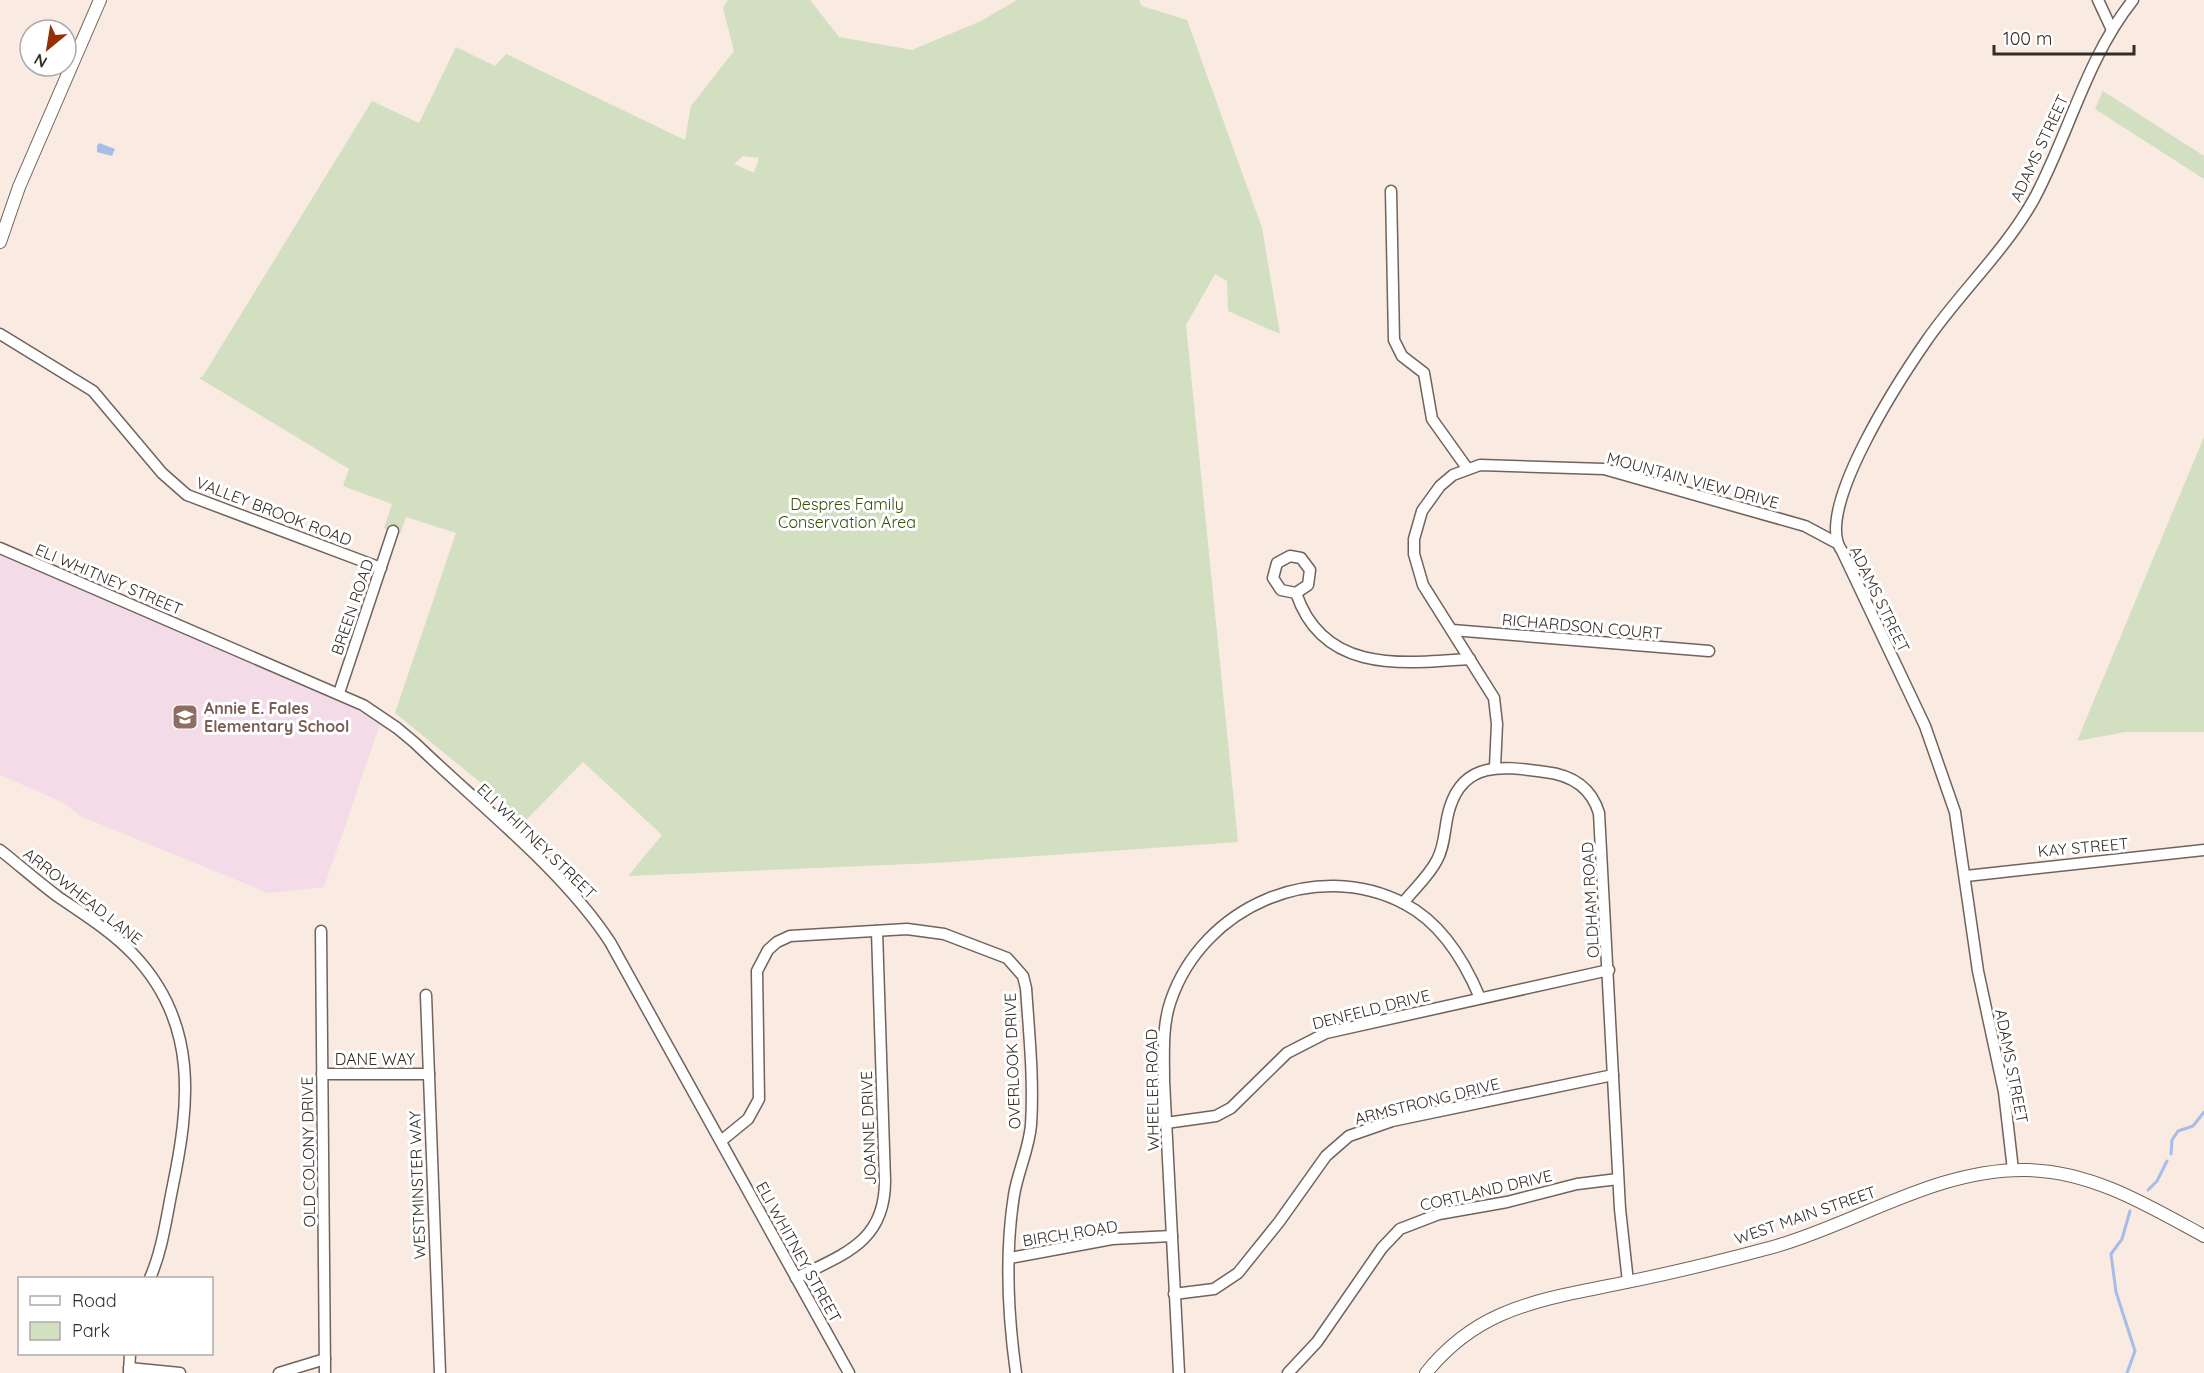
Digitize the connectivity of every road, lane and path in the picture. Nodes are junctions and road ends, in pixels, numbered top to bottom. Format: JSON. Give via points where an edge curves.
{"nodes":[{"id":1,"x":100,"y":0,"type":"edge"},
{"id":2,"x":2098,"y":0,"type":"edge"},
{"id":3,"x":2133,"y":0,"type":"edge"},
{"id":4,"x":2112,"y":30,"type":"junction"},
{"id":5,"x":1391,"y":191,"type":"dead end"},
{"id":6,"x":0,"y":242,"type":"edge"},
{"id":7,"x":0,"y":334,"type":"edge"},
{"id":8,"x":1467,"y":468,"type":"junction"},
{"id":9,"x":393,"y":531,"type":"dead end"},
{"id":10,"x":1835,"y":542,"type":"junction"},
{"id":11,"x":0,"y":548,"type":"edge"},
{"id":12,"x":381,"y":568,"type":"junction"},
{"id":13,"x":1296,"y":593,"type":"dead end"},
{"id":14,"x":1452,"y":630,"type":"junction"},
{"id":15,"x":1709,"y":651,"type":"dead end"},
{"id":16,"x":1470,"y":659,"type":"junction"},
{"id":17,"x":339,"y":693,"type":"junction"},
{"id":18,"x":1495,"y":767,"type":"junction"},
{"id":19,"x":0,"y":850,"type":"edge"},
{"id":20,"x":2204,"y":850,"type":"edge"},
{"id":21,"x":1966,"y":876,"type":"junction"},
{"id":22,"x":1403,"y":903,"type":"junction"},
{"id":23,"x":321,"y":931,"type":"dead end"},
{"id":24,"x":877,"y":932,"type":"junction"},
{"id":25,"x":1609,"y":970,"type":"junction"},
{"id":26,"x":426,"y":995,"type":"dead end"},
{"id":27,"x":1480,"y":998,"type":"junction"},
{"id":28,"x":322,"y":1074,"type":"junction"},
{"id":29,"x":429,"y":1074,"type":"junction"},
{"id":30,"x":1613,"y":1075,"type":"junction"},
{"id":31,"x":1166,"y":1123,"type":"junction"},
{"id":32,"x":721,"y":1141,"type":"junction"},
{"id":33,"x":2013,"y":1170,"type":"junction"},
{"id":34,"x":1618,"y":1179,"type":"junction"},
{"id":35,"x":1172,"y":1236,"type":"junction"},
{"id":36,"x":2204,"y":1236,"type":"edge"},
{"id":37,"x":1010,"y":1258,"type":"junction"},
{"id":38,"x":150,"y":1277,"type":"edge"},
{"id":39,"x":796,"y":1278,"type":"junction"},
{"id":40,"x":1628,"y":1282,"type":"junction"},
{"id":41,"x":1174,"y":1294,"type":"junction"},
{"id":42,"x":130,"y":1355,"type":"edge"},
{"id":43,"x":325,"y":1359,"type":"junction"},
{"id":44,"x":129,"y":1370,"type":"edge"},
{"id":45,"x":180,"y":1373,"type":"edge"},
{"id":46,"x":279,"y":1373,"type":"edge"},
{"id":47,"x":325,"y":1373,"type":"edge"},
{"id":48,"x":440,"y":1373,"type":"edge"},
{"id":49,"x":849,"y":1373,"type":"edge"},
{"id":50,"x":1016,"y":1373,"type":"edge"},
{"id":51,"x":1179,"y":1373,"type":"edge"},
{"id":52,"x":1288,"y":1373,"type":"edge"},
{"id":53,"x":1426,"y":1373,"type":"edge"}],
"edges":[{"from":1,"to":6,"type":"street","via":[[19,187]]},
{"from":2,"to":4,"type":"street"},
{"from":3,"to":4,"type":"street","name":"ADAMS STREET"},
{"from":4,"to":10,"type":"street","name":"ADAMS STREET","via":[[2030,206],[2002,248],[1928,339],[1866,440],[1839,501]]},
{"from":5,"to":8,"type":"street","via":[[1394,340],[1402,356],[1424,373],[1431,419]]},
{"from":7,"to":12,"type":"street","name":"VALLEY BROOK ROAD","via":[[93,391],[162,473],[187,495]]},
{"from":8,"to":10,"type":"street","name":"MOUNTAIN VIEW DRIVE","via":[[1526,464],[1604,470],[1805,526]]},
{"from":8,"to":14,"type":"street","via":[[1453,475],[1430,498],[1413,539],[1416,568],[1423,585]]},
{"from":9,"to":12,"type":"street","name":"BREEN ROAD"},
{"from":10,"to":21,"type":"street","name":"ADAMS STREET","via":[[1936,755],[1955,812]]},
{"from":11,"to":17,"type":"street","name":"ELI WHITNEY STREET"},
{"from":12,"to":17,"type":"street","name":"BREEN ROAD"},
{"from":13,"to":16,"type":"street","via":[[1316,633],[1350,655],[1402,661]]},
{"from":14,"to":15,"type":"street","name":"RICHARDSON COURT"},
{"from":14,"to":16,"type":"street"},
{"from":16,"to":18,"type":"street","via":[[1494,698]]},
{"from":17,"to":32,"type":"street","name":"ELI WHITNEY STREET","via":[[397,728],[591,914]]},
{"from":18,"to":22,"type":"street","via":[[1461,786],[1449,807],[1437,860]]},
{"from":18,"to":25,"type":"street","name":"OLDHAM ROAD","via":[[1565,776],[1587,789],[1595,800]]},
{"from":19,"to":38,"type":"street","name":"ARROWHEAD LANE","via":[[132,954],[162,995],[180,1037],[187,1103],[169,1208]]},
{"from":20,"to":21,"type":"street","name":"KAY STREET"},
{"from":21,"to":33,"type":"street","name":"ADAMS STREET","via":[[1978,971],[2004,1092]]},
{"from":22,"to":27,"type":"street","name":"WHEELER ROAD","via":[[1424,918],[1457,953]]},
{"from":22,"to":31,"type":"street","name":"WHEELER ROAD","via":[[1360,890],[1298,889],[1239,912],[1209,936],[1187,966],[1170,1002],[1164,1037]]},
{"from":23,"to":28,"type":"street","name":"OLD COLONY DRIVE"},
{"from":24,"to":32,"type":"street","name":"OVERLOOK DRIVE","via":[[790,936],[777,942],[762,958],[757,971],[759,1099],[748,1119]]},
{"from":24,"to":37,"type":"street","name":"OVERLOOK DRIVE","via":[[907,929],[944,934],[1007,958],[1023,976],[1031,1124],[1014,1197]]},
{"from":24,"to":39,"type":"street","name":"JOANNE DRIVE","via":[[885,1181],[882,1212],[871,1232],[852,1249]]},
{"from":25,"to":27,"type":"street","name":"DENFELD DRIVE"},
{"from":25,"to":30,"type":"street","name":"OLDHAM ROAD"},
{"from":26,"to":29,"type":"street","name":"WESTMINSTER WAY"},
{"from":27,"to":31,"type":"street","name":"DENFELD DRIVE","via":[[1346,1027],[1311,1039],[1287,1053],[1231,1108],[1208,1118]]},
{"from":28,"to":29,"type":"street","name":"DANE WAY"},
{"from":28,"to":43,"type":"street","name":"OLD COLONY DRIVE"},
{"from":29,"to":48,"type":"street","name":"WESTMINSTER WAY"},
{"from":30,"to":34,"type":"street","name":"OLDHAM ROAD"},
{"from":30,"to":41,"type":"street","name":"ARMSTRONG DRIVE","via":[[1392,1121],[1349,1136],[1326,1155],[1238,1273],[1214,1289]]},
{"from":31,"to":35,"type":"street","name":"WHEELER ROAD"},
{"from":32,"to":39,"type":"street","name":"ELI WHITNEY STREET"},
{"from":33,"to":36,"type":"street","name":"WEST MAIN STREET","via":[[2051,1172],[2104,1186]]},
{"from":33,"to":40,"type":"street","name":"WEST MAIN STREET","via":[[1949,1181],[1775,1246]]},
{"from":34,"to":40,"type":"street","name":"OLDHAM ROAD"},
{"from":34,"to":52,"type":"street","name":"CORTLAND DRIVE","via":[[1439,1214],[1400,1229],[1382,1248],[1317,1342]]},
{"from":35,"to":37,"type":"street","name":"BIRCH ROAD","via":[[1112,1239]]},
{"from":35,"to":41,"type":"street","name":"WHEELER ROAD"},
{"from":37,"to":50,"type":"street","name":"OVERLOOK DRIVE"},
{"from":39,"to":49,"type":"street","name":"ELI WHITNEY STREET"},
{"from":40,"to":53,"type":"street","name":"WEST MAIN STREET","via":[[1549,1298],[1497,1316],[1461,1338]]},
{"from":41,"to":51,"type":"street","name":"WHEELER ROAD"},
{"from":42,"to":44,"type":"street"},
{"from":43,"to":46,"type":"street"},
{"from":43,"to":47,"type":"street","name":"OLD COLONY DRIVE"},
{"from":44,"to":45,"type":"street"}]}
